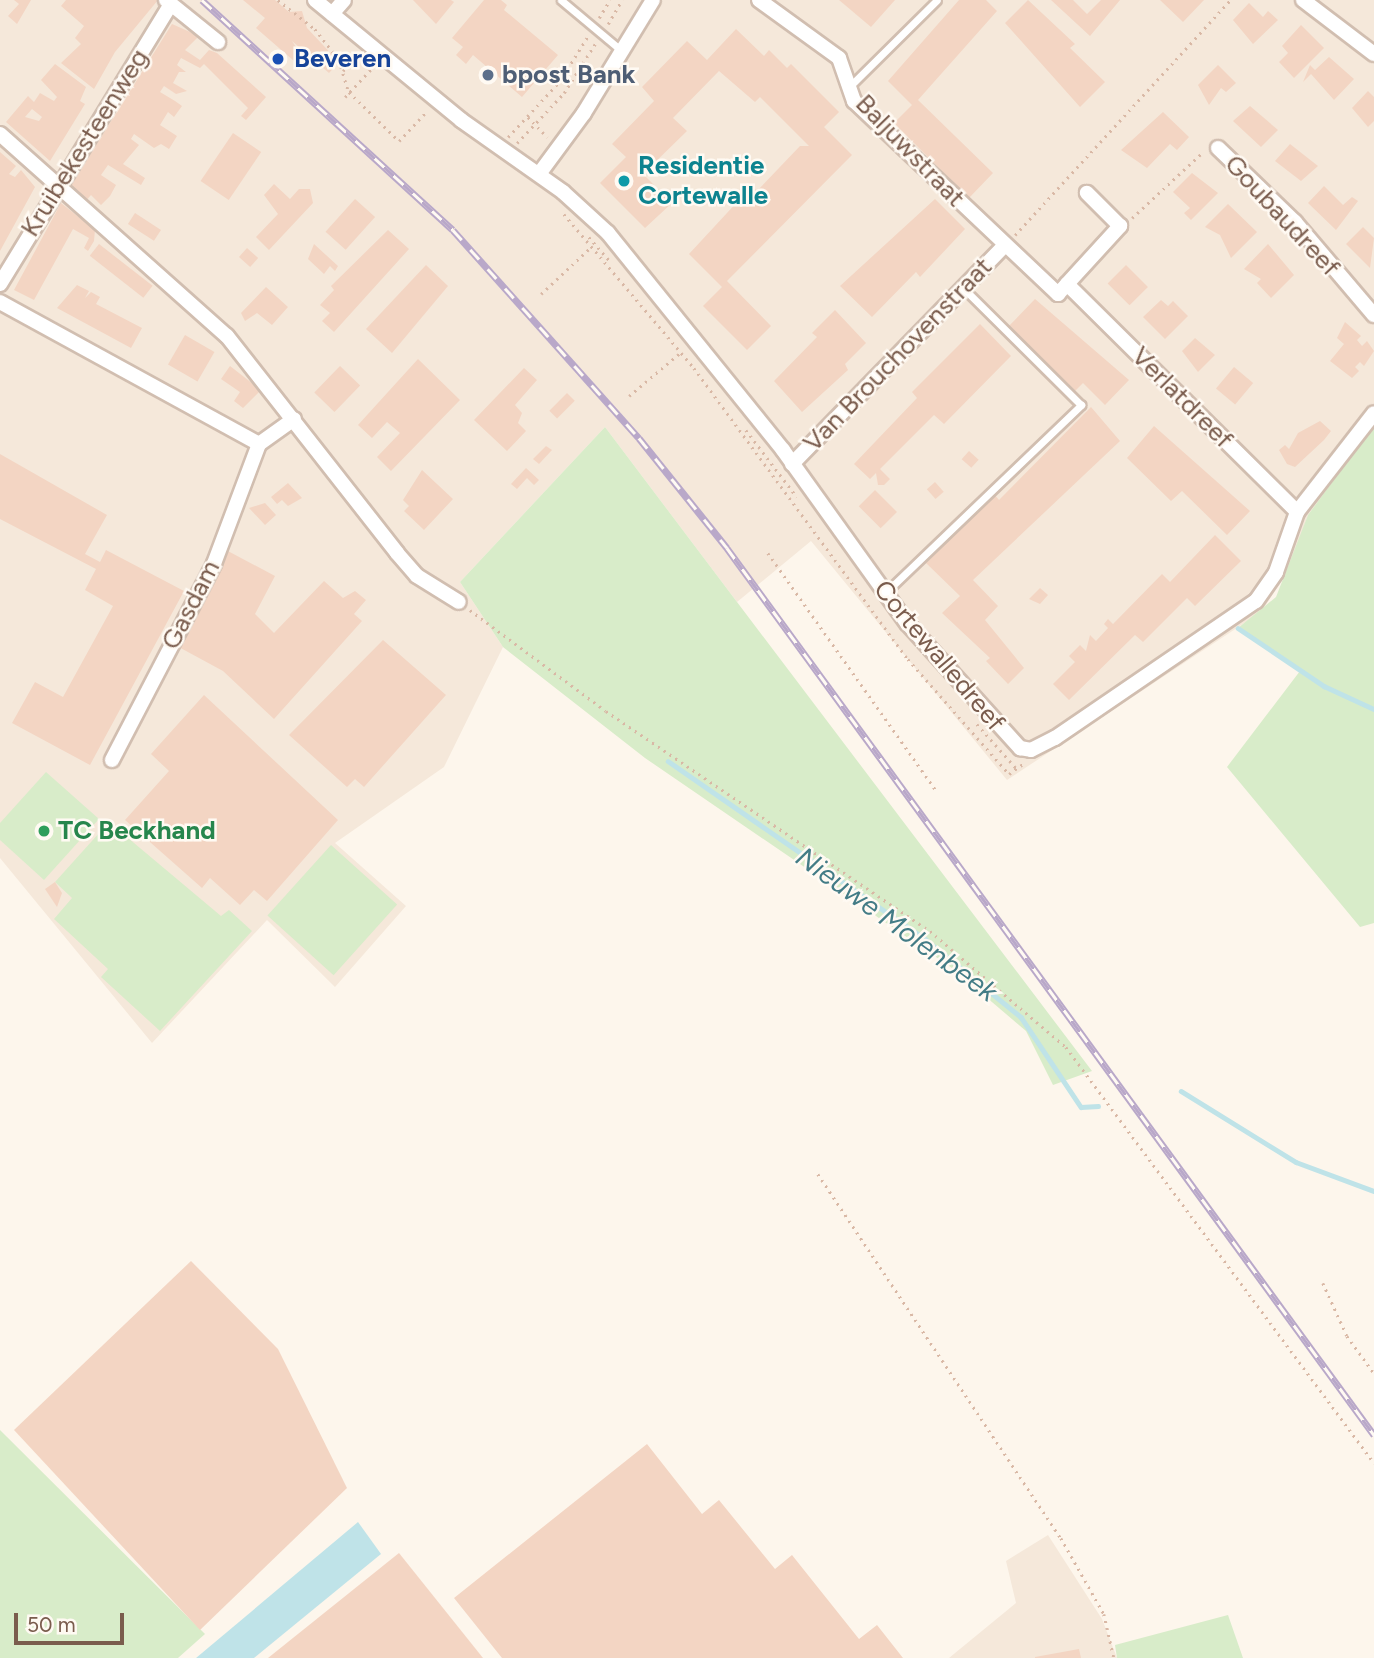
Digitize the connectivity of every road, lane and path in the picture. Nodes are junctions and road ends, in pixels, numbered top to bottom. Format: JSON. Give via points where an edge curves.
{"nodes":[{"id":1,"x":278,"y":0,"type":"edge"},
{"id":2,"x":314,"y":0,"type":"edge"},
{"id":3,"x":344,"y":0,"type":"edge"},
{"id":4,"x":561,"y":0,"type":"edge"},
{"id":5,"x":610,"y":0,"type":"edge"},
{"id":6,"x":622,"y":0,"type":"edge"},
{"id":7,"x":653,"y":0,"type":"edge"},
{"id":8,"x":760,"y":0,"type":"edge"},
{"id":9,"x":937,"y":0,"type":"edge"},
{"id":10,"x":1230,"y":0,"type":"edge"},
{"id":11,"x":1303,"y":0,"type":"edge"},
{"id":12,"x":169,"y":2,"type":"edge"},
{"id":13,"x":332,"y":14,"type":"junction"},
{"id":14,"x":593,"y":27,"type":"junction"},
{"id":15,"x":601,"y":34,"type":"junction"},
{"id":16,"x":218,"y":42,"type":"dead end"},
{"id":17,"x":367,"y":43,"type":"junction"},
{"id":18,"x":623,"y":51,"type":"junction"},
{"id":19,"x":1374,"y":54,"type":"edge"},
{"id":20,"x":342,"y":71,"type":"junction"},
{"id":21,"x":384,"y":72,"type":"dead end"},
{"id":22,"x":849,"y":87,"type":"junction"},
{"id":23,"x":349,"y":92,"type":"junction"},
{"id":24,"x":345,"y":97,"type":"dead end"},
{"id":25,"x":418,"y":104,"type":"dead end"},
{"id":26,"x":528,"y":117,"type":"junction"},
{"id":27,"x":535,"y":124,"type":"junction"},
{"id":28,"x":0,"y":134,"type":"edge"},
{"id":29,"x":520,"y":139,"type":"dead end"},
{"id":30,"x":558,"y":147,"type":"junction"},
{"id":31,"x":499,"y":148,"type":"junction"},
{"id":32,"x":1217,"y":148,"type":"joint"},
{"id":33,"x":539,"y":174,"type":"junction"},
{"id":34,"x":59,"y":185,"type":"junction"},
{"id":35,"x":1087,"y":193,"type":"dead end"},
{"id":36,"x":1120,"y":226,"type":"junction"},
{"id":37,"x":1004,"y":246,"type":"junction"},
{"id":38,"x":590,"y":248,"type":"junction"},
{"id":39,"x":0,"y":284,"type":"edge"},
{"id":40,"x":1067,"y":284,"type":"junction"},
{"id":41,"x":964,"y":289,"type":"junction"},
{"id":42,"x":541,"y":294,"type":"dead end"},
{"id":43,"x":0,"y":302,"type":"edge"},
{"id":44,"x":1374,"y":315,"type":"edge"},
{"id":45,"x":681,"y":352,"type":"junction"},
{"id":46,"x":629,"y":396,"type":"dead end"},
{"id":47,"x":1374,"y":413,"type":"edge"},
{"id":48,"x":294,"y":419,"type":"junction"},
{"id":49,"x":260,"y":444,"type":"junction"},
{"id":50,"x":792,"y":464,"type":"junction"},
{"id":51,"x":1297,"y":512,"type":"junction"},
{"id":52,"x":768,"y":554,"type":"dead end"},
{"id":53,"x":853,"y":570,"type":"dead end"},
{"id":54,"x":885,"y":593,"type":"junction"},
{"id":55,"x":459,"y":602,"type":"joint"},
{"id":56,"x":974,"y":720,"type":"dead end"},
{"id":57,"x":111,"y":760,"type":"dead end"},
{"id":58,"x":936,"y":790,"type":"dead end"},
{"id":59,"x":818,"y":1174,"type":"dead end"},
{"id":60,"x":1323,"y":1283,"type":"dead end"},
{"id":61,"x":1374,"y":1373,"type":"edge"},
{"id":62,"x":1374,"y":1463,"type":"edge"},
{"id":63,"x":1114,"y":1658,"type":"edge"}],
"edges":[{"from":1,"to":20,"type":"path","via":[[315,29]]},
{"from":2,"to":13,"type":"street","name":"Cortewalledreef"},
{"from":3,"to":13,"type":"street"},
{"from":4,"to":14,"type":"lane"},
{"from":5,"to":14,"type":"path"},
{"from":6,"to":15,"type":"path"},
{"from":7,"to":18,"type":"street"},
{"from":8,"to":22,"type":"street","name":"Baljuwstraat","via":[[839,58]]},
{"from":9,"to":22,"type":"lane"},
{"from":10,"to":37,"type":"path"},
{"from":11,"to":19,"type":"street"},
{"from":12,"to":16,"type":"street","name":"Kruibekesteenweg"},
{"from":12,"to":34,"type":"street","name":"Kruibekesteenweg"},
{"from":13,"to":17,"type":"street","name":"Cortewalledreef"},
{"from":14,"to":15,"type":"lane"},
{"from":14,"to":26,"type":"path","via":[[560,81]]},
{"from":15,"to":18,"type":"lane"},
{"from":15,"to":27,"type":"path","via":[[564,93]]},
{"from":17,"to":20,"type":"path"},
{"from":17,"to":31,"type":"street","name":"Cortewalledreef"},
{"from":18,"to":30,"type":"street"},
{"from":20,"to":23,"type":"path"},
{"from":21,"to":23,"type":"path","via":[[375,64]]},
{"from":22,"to":37,"type":"street","name":"Baljuwstraat","via":[[854,101]]},
{"from":23,"to":24,"type":"path"},
{"from":23,"to":25,"type":"path","via":[[399,141],[427,112]]},
{"from":26,"to":27,"type":"path"},
{"from":26,"to":31,"type":"path"},
{"from":27,"to":29,"type":"path"},
{"from":27,"to":30,"type":"path"},
{"from":28,"to":34,"type":"street"},
{"from":30,"to":33,"type":"street"},
{"from":31,"to":33,"type":"street","name":"Cortewalledreef"},
{"from":32,"to":36,"type":"path","via":[[1200,152]]},
{"from":32,"to":44,"type":"street","name":"Goubaudreef","via":[[1295,222]]},
{"from":33,"to":50,"type":"street","name":"Cortewalledreef","via":[[608,233],[653,284]]},
{"from":34,"to":39,"type":"street","name":"Kruibekesteenweg"},
{"from":34,"to":48,"type":"street","via":[[227,336]]},
{"from":35,"to":36,"type":"street"},
{"from":36,"to":40,"type":"street"},
{"from":37,"to":40,"type":"street","via":[[1058,293]]},
{"from":37,"to":41,"type":"street","name":"Van Brouchovenstraat"},
{"from":38,"to":42,"type":"path"},
{"from":38,"to":45,"type":"path"},
{"from":38,"to":53,"type":"path","via":[[564,214],[654,309]]},
{"from":40,"to":51,"type":"street","name":"Verlatdreef"},
{"from":41,"to":50,"type":"street","name":"Van Brouchovenstraat"},
{"from":41,"to":54,"type":"lane","via":[[1081,405]]},
{"from":43,"to":49,"type":"street"},
{"from":45,"to":46,"type":"path"},
{"from":45,"to":56,"type":"path","via":[[908,659],[1009,774],[1017,769]]},
{"from":47,"to":51,"type":"street","name":"Cortewalledreef"},
{"from":48,"to":49,"type":"street"},
{"from":48,"to":55,"type":"street","via":[[417,576]]},
{"from":49,"to":57,"type":"street","name":"Gasdam","via":[[214,564]]},
{"from":50,"to":54,"type":"street","name":"Cortewalledreef"},
{"from":51,"to":54,"type":"street","name":"Cortewalledreef","via":[[1276,572],[1256,601],[1031,750],[1020,748],[1001,730]]},
{"from":52,"to":58,"type":"path"},
{"from":55,"to":62,"type":"path","via":[[606,711],[930,931],[1056,1038],[1099,1087]]},
{"from":59,"to":63,"type":"path","via":[[1061,1538],[1104,1614]]},
{"from":60,"to":61,"type":"path","via":[[1346,1336]]}]}
